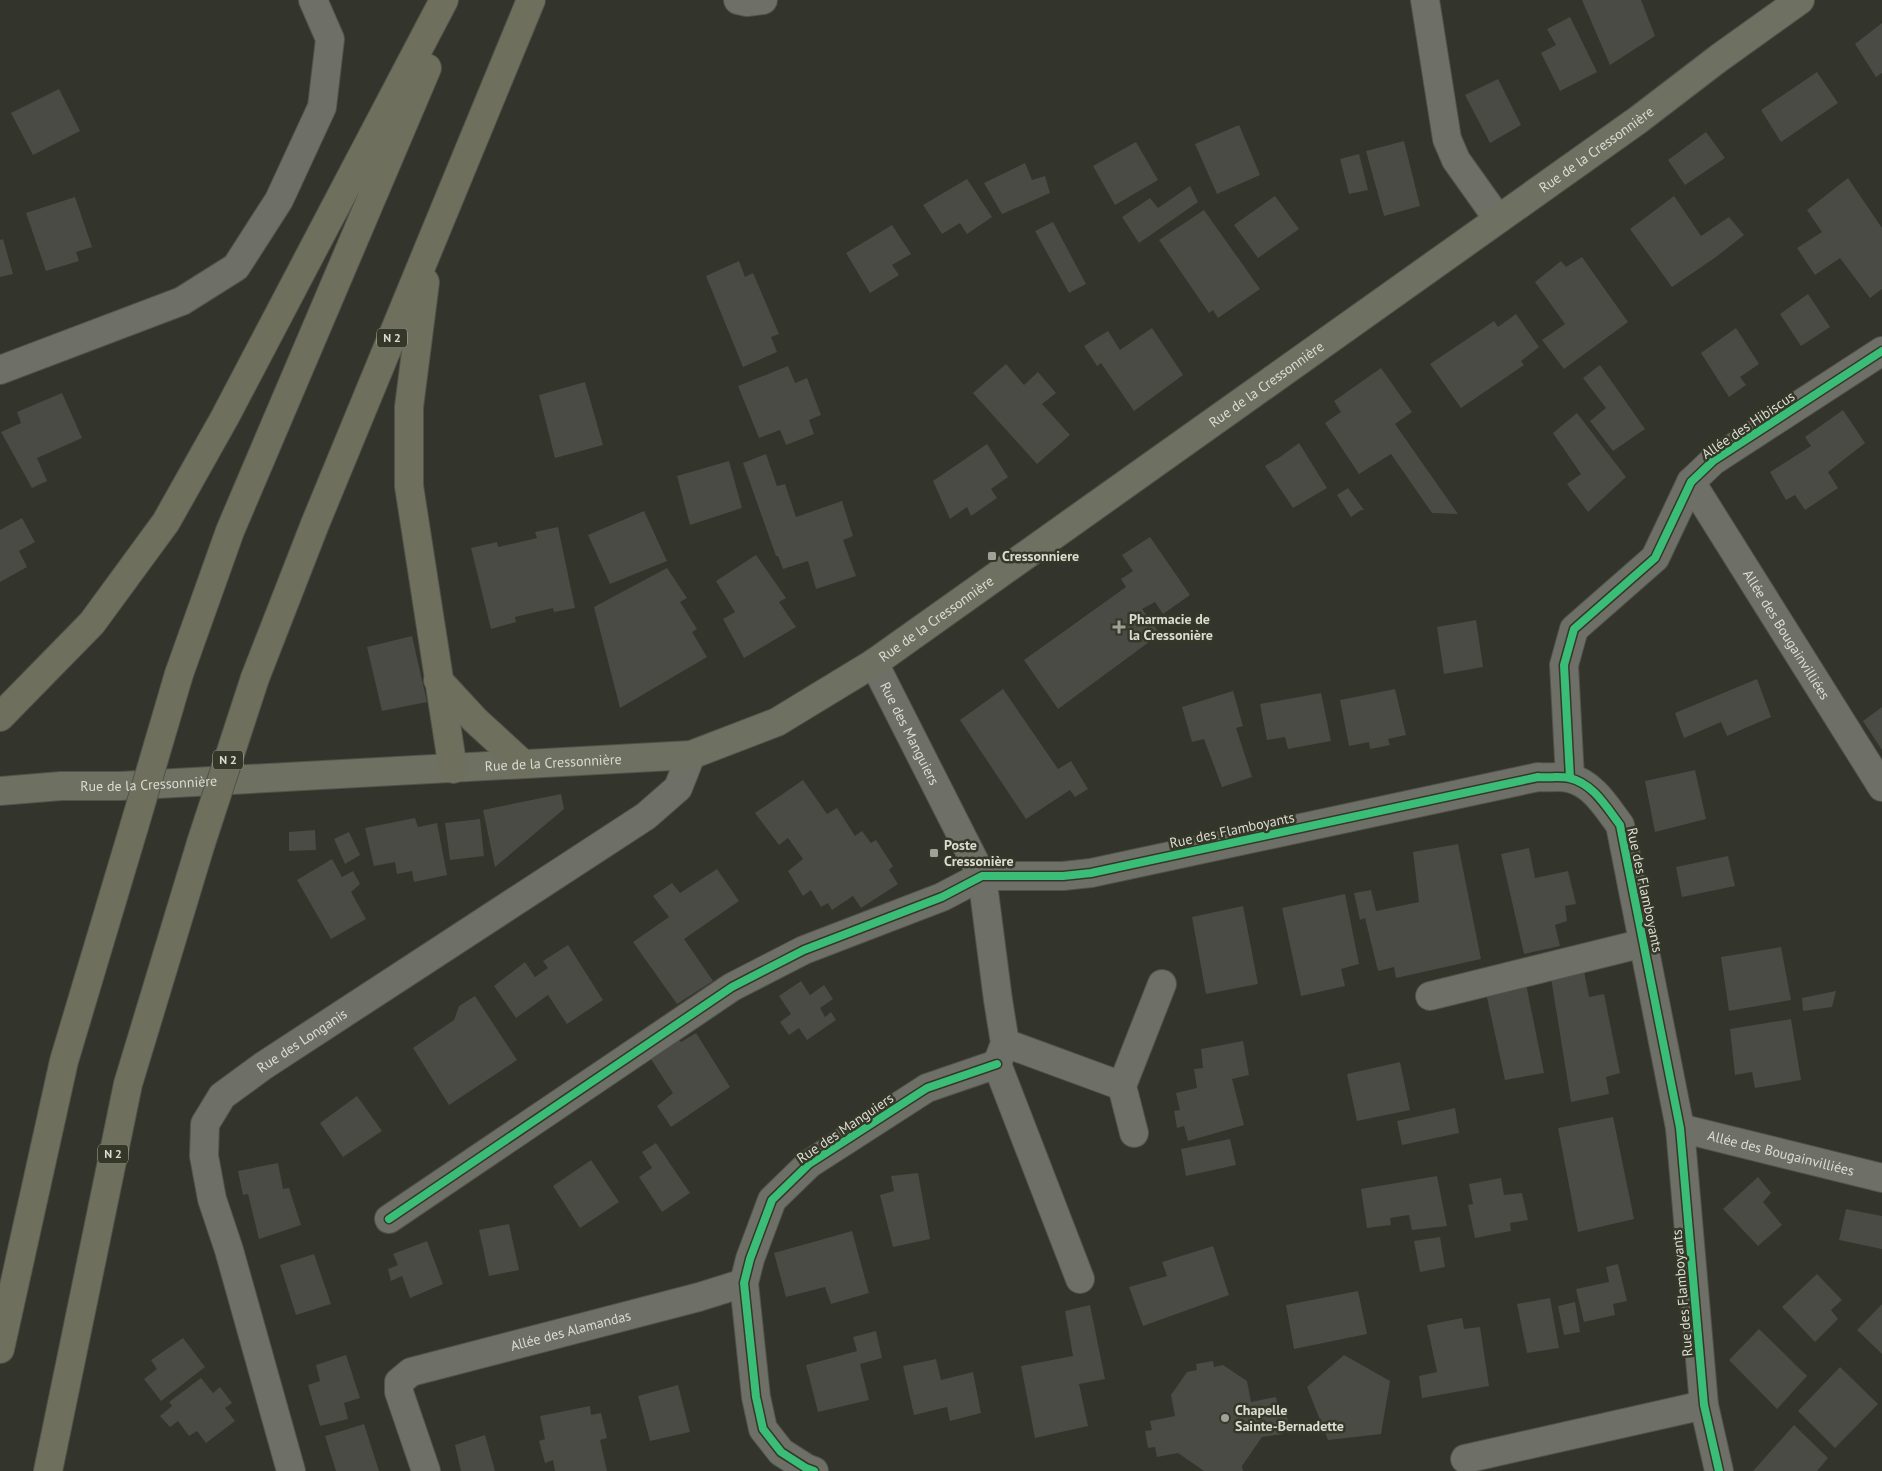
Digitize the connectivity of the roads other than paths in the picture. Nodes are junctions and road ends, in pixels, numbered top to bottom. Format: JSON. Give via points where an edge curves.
{"nodes":[{"id":1,"x":313,"y":0,"type":"edge"},
{"id":2,"x":444,"y":0,"type":"edge"},
{"id":3,"x":456,"y":0,"type":"edge"},
{"id":4,"x":531,"y":0,"type":"edge"},
{"id":5,"x":738,"y":0,"type":"edge"},
{"id":6,"x":763,"y":0,"type":"edge"},
{"id":7,"x":1425,"y":0,"type":"edge"},
{"id":8,"x":1800,"y":0,"type":"edge"},
{"id":9,"x":1498,"y":219,"type":"junction"},
{"id":10,"x":430,"y":245,"type":"junction"},
{"id":11,"x":1882,"y":351,"type":"edge"},
{"id":12,"x":0,"y":370,"type":"edge"},
{"id":13,"x":1692,"y":482,"type":"junction"},
{"id":14,"x":874,"y":663,"type":"junction"},
{"id":15,"x":438,"y":680,"type":"junction"},
{"id":16,"x":0,"y":717,"type":"edge"},
{"id":17,"x":691,"y":755,"type":"junction"},
{"id":18,"x":523,"y":764,"type":"junction"},
{"id":19,"x":453,"y":769,"type":"junction"},
{"id":20,"x":1570,"y":778,"type":"junction"},
{"id":21,"x":1882,"y":786,"type":"edge"},
{"id":22,"x":0,"y":791,"type":"edge"},
{"id":23,"x":982,"y":876,"type":"junction"},
{"id":24,"x":1644,"y":943,"type":"junction"},
{"id":25,"x":1162,"y":984,"type":"dead end"},
{"id":26,"x":1430,"y":996,"type":"dead end"},
{"id":27,"x":1001,"y":1054,"type":"junction"},
{"id":28,"x":1122,"y":1086,"type":"junction"},
{"id":29,"x":1680,"y":1128,"type":"junction"},
{"id":30,"x":1134,"y":1133,"type":"dead end"},
{"id":31,"x":1882,"y":1178,"type":"edge"},
{"id":32,"x":389,"y":1220,"type":"dead end"},
{"id":33,"x":1080,"y":1279,"type":"dead end"},
{"id":34,"x":744,"y":1283,"type":"junction"},
{"id":35,"x":0,"y":1349,"type":"edge"},
{"id":36,"x":1704,"y":1405,"type":"junction"},
{"id":37,"x":1465,"y":1459,"type":"dead end"},
{"id":38,"x":805,"y":1470,"type":"edge"},
{"id":39,"x":48,"y":1471,"type":"edge"},
{"id":40,"x":291,"y":1471,"type":"edge"},
{"id":41,"x":426,"y":1471,"type":"edge"},
{"id":42,"x":1719,"y":1471,"type":"edge"}],
"edges":[{"from":1,"to":12,"type":"street","via":[[330,39],[322,107],[279,200],[236,267],[182,301]]},
{"from":2,"to":16,"type":"highway","via":[[225,418],[166,522],[92,623]]},
{"from":3,"to":35,"type":"highway","bridge":true,"via":[[230,531],[179,674],[64,1061]]},
{"from":4,"to":10,"type":"highway","number":"N 2"},
{"from":5,"to":6,"type":"street"},
{"from":7,"to":9,"type":"street","via":[[1447,140],[1456,160]]},
{"from":8,"to":9,"type":"main road","name":"Rue de la Cressonnière"},
{"from":9,"to":14,"type":"main road","name":"Rue de la Cressonnière"},
{"from":10,"to":15,"type":"highway","via":[[409,407],[409,486]]},
{"from":10,"to":39,"type":"highway","number":"N 2","bridge":true,"via":[[255,678],[201,843],[128,1084]]},
{"from":11,"to":13,"type":"street","name":"Allée des Hibiscus","via":[[1713,461]]},
{"from":13,"to":20,"type":"street","name":"Allée des Hibiscus","via":[[1655,558],[1574,629],[1564,665]]},
{"from":13,"to":21,"type":"street","name":"Allée des Bougainvilliées"},
{"from":14,"to":17,"type":"main road","name":"Rue de la Cressonnière","via":[[777,722]]},
{"from":14,"to":23,"type":"street","name":"Rue des Manguiers"},
{"from":15,"to":18,"type":"highway"},
{"from":15,"to":19,"type":"highway"},
{"from":17,"to":18,"type":"main road","name":"Rue de la Cressonnière"},
{"from":17,"to":40,"type":"street","name":"Rue des Longanis","via":[[678,788],[646,816],[263,1066],[222,1096],[205,1124],[204,1156],[212,1199]]},
{"from":18,"to":19,"type":"main road","name":"Rue de la Cressonnière"},
{"from":19,"to":22,"type":"main road","name":"Rue de la Cressonnière"},
{"from":20,"to":23,"type":"street","name":"Rue des Flamboyants","via":[[1538,777],[1091,873]]},
{"from":20,"to":24,"type":"street","name":"Rue des Flamboyants","via":[[1597,795],[1620,825]]},
{"from":23,"to":27,"type":"street","name":"Rue des Manguiers","via":[[998,1000]]},
{"from":23,"to":32,"type":"street","via":[[942,897],[804,950],[732,987]]},
{"from":24,"to":26,"type":"street"},
{"from":24,"to":29,"type":"street","name":"Rue des Flamboyants"},
{"from":25,"to":28,"type":"street"},
{"from":27,"to":28,"type":"street"},
{"from":27,"to":33,"type":"street"},
{"from":27,"to":34,"type":"street","name":"Rue des Manguiers","via":[[927,1088],[809,1164],[772,1200]]},
{"from":28,"to":30,"type":"street"},
{"from":29,"to":31,"type":"street","name":"Allée des Bougainvilliées"},
{"from":29,"to":36,"type":"street","name":"Rue des Flamboyants"},
{"from":34,"to":38,"type":"street","name":"Rue des Manguiers","via":[[756,1397],[763,1428],[781,1452]]},
{"from":34,"to":41,"type":"street","name":"Allée des Alamandas","via":[[411,1372],[399,1382],[399,1392]]},
{"from":36,"to":37,"type":"street"},
{"from":36,"to":42,"type":"street","name":"Rue des Flamboyants"}]}
